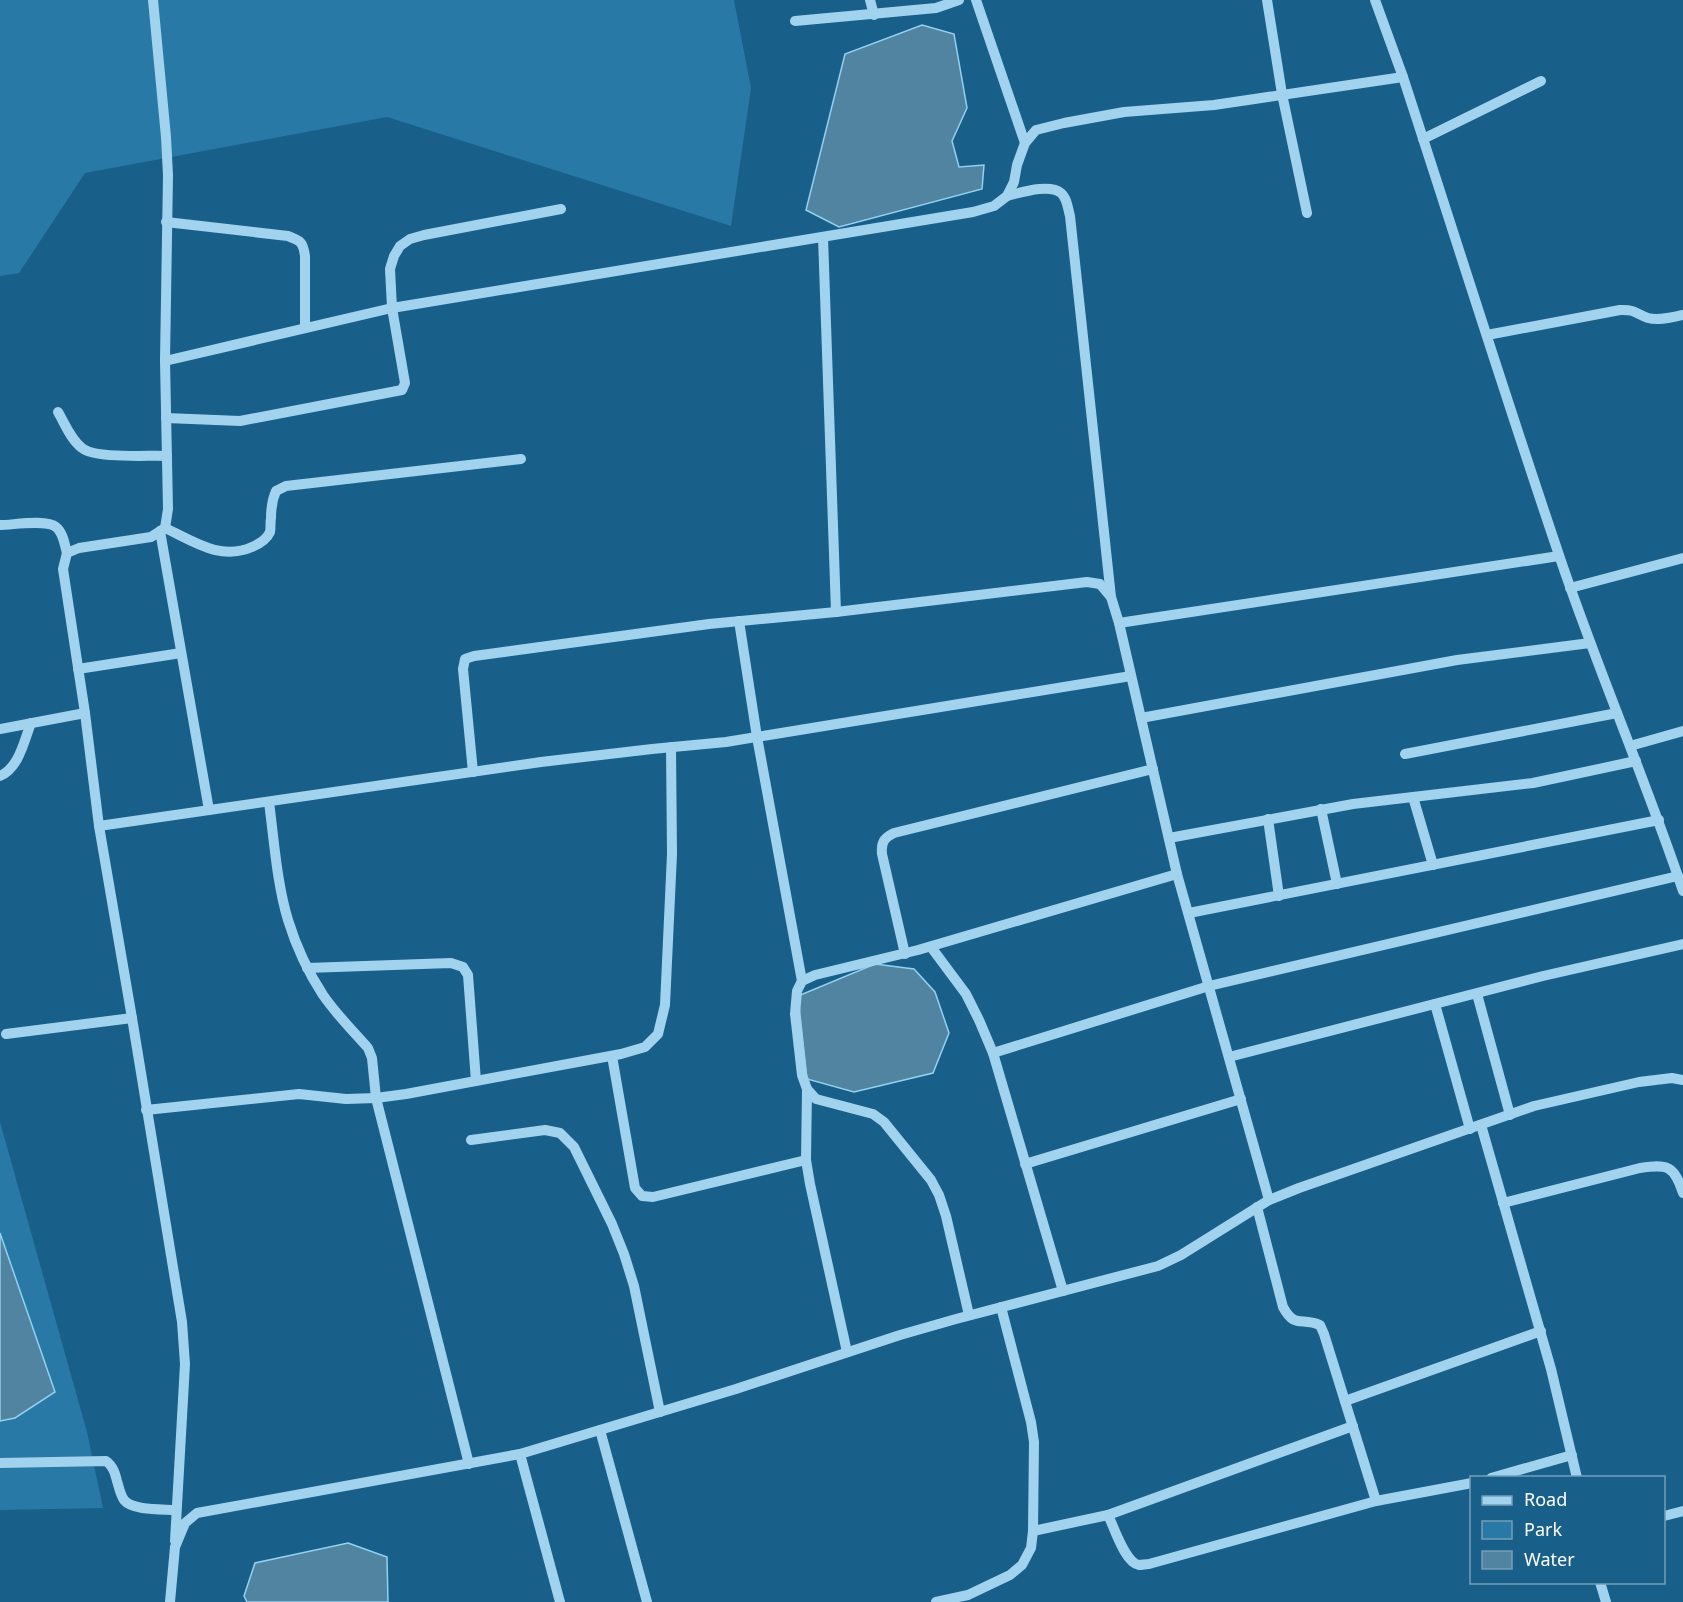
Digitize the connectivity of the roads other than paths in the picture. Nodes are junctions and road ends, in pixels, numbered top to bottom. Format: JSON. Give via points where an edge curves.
{"nodes":[{"id":1,"x":153,"y":0,"type":"edge"},
{"id":2,"x":870,"y":0,"type":"edge"},
{"id":3,"x":959,"y":0,"type":"edge"},
{"id":4,"x":976,"y":0,"type":"edge"},
{"id":5,"x":1267,"y":0,"type":"edge"},
{"id":6,"x":1375,"y":0,"type":"edge"},
{"id":7,"x":874,"y":15,"type":"junction"},
{"id":8,"x":795,"y":21,"type":"dead end"},
{"id":9,"x":1403,"y":77,"type":"junction"},
{"id":10,"x":1541,"y":81,"type":"dead end"},
{"id":11,"x":1282,"y":94,"type":"junction"},
{"id":12,"x":1423,"y":138,"type":"junction"},
{"id":13,"x":1025,"y":143,"type":"junction"},
{"id":14,"x":1007,"y":196,"type":"junction"},
{"id":15,"x":561,"y":209,"type":"dead end"},
{"id":16,"x":1307,"y":213,"type":"dead end"},
{"id":17,"x":166,"y":222,"type":"junction"},
{"id":18,"x":823,"y":237,"type":"junction"},
{"id":19,"x":392,"y":308,"type":"junction"},
{"id":20,"x":1683,"y":315,"type":"edge"},
{"id":21,"x":305,"y":328,"type":"junction"},
{"id":22,"x":1487,"y":334,"type":"junction"},
{"id":23,"x":165,"y":361,"type":"junction"},
{"id":24,"x":58,"y":412,"type":"dead end"},
{"id":25,"x":166,"y":418,"type":"junction"},
{"id":26,"x":167,"y":456,"type":"junction"},
{"id":27,"x":521,"y":459,"type":"dead end"},
{"id":28,"x":0,"y":525,"type":"edge"},
{"id":29,"x":162,"y":530,"type":"junction"},
{"id":30,"x":67,"y":553,"type":"junction"},
{"id":31,"x":1559,"y":556,"type":"junction"},
{"id":32,"x":1683,"y":558,"type":"edge"},
{"id":33,"x":1570,"y":588,"type":"junction"},
{"id":34,"x":1111,"y":597,"type":"junction"},
{"id":35,"x":836,"y":612,"type":"junction"},
{"id":36,"x":739,"y":621,"type":"junction"},
{"id":37,"x":1119,"y":623,"type":"junction"},
{"id":38,"x":1590,"y":644,"type":"junction"},
{"id":39,"x":181,"y":653,"type":"junction"},
{"id":40,"x":78,"y":669,"type":"junction"},
{"id":41,"x":1131,"y":676,"type":"junction"},
{"id":42,"x":85,"y":713,"type":"junction"},
{"id":43,"x":1617,"y":713,"type":"junction"},
{"id":44,"x":1141,"y":718,"type":"junction"},
{"id":45,"x":31,"y":723,"type":"junction"},
{"id":46,"x":0,"y":729,"type":"edge"},
{"id":47,"x":1683,"y":731,"type":"edge"},
{"id":48,"x":757,"y":737,"type":"junction"},
{"id":49,"x":1639,"y":744,"type":"junction"},
{"id":50,"x":671,"y":747,"type":"junction"},
{"id":51,"x":1405,"y":754,"type":"dead end"},
{"id":52,"x":1636,"y":761,"type":"junction"},
{"id":53,"x":1153,"y":769,"type":"junction"},
{"id":54,"x":473,"y":772,"type":"junction"},
{"id":55,"x":0,"y":776,"type":"edge"},
{"id":56,"x":1413,"y":797,"type":"junction"},
{"id":57,"x":269,"y":802,"type":"junction"},
{"id":58,"x":1321,"y":809,"type":"junction"},
{"id":59,"x":209,"y":810,"type":"junction"},
{"id":60,"x":1268,"y":819,"type":"junction"},
{"id":61,"x":1659,"y":820,"type":"junction"},
{"id":62,"x":99,"y":826,"type":"junction"},
{"id":63,"x":1169,"y":838,"type":"junction"},
{"id":64,"x":1433,"y":865,"type":"junction"},
{"id":65,"x":1178,"y":874,"type":"junction"},
{"id":66,"x":1678,"y":876,"type":"junction"},
{"id":67,"x":1337,"y":884,"type":"junction"},
{"id":68,"x":1683,"y":891,"type":"edge"},
{"id":69,"x":1279,"y":896,"type":"junction"},
{"id":70,"x":1189,"y":913,"type":"junction"},
{"id":71,"x":1683,"y":944,"type":"edge"},
{"id":72,"x":931,"y":947,"type":"junction"},
{"id":73,"x":904,"y":954,"type":"junction"},
{"id":74,"x":307,"y":968,"type":"junction"},
{"id":75,"x":802,"y":981,"type":"junction"},
{"id":76,"x":1209,"y":986,"type":"junction"},
{"id":77,"x":1477,"y":993,"type":"junction"},
{"id":78,"x":1435,"y":1004,"type":"junction"},
{"id":79,"x":132,"y":1018,"type":"junction"},
{"id":80,"x":6,"y":1034,"type":"dead end"},
{"id":81,"x":993,"y":1053,"type":"junction"},
{"id":82,"x":612,"y":1056,"type":"junction"},
{"id":83,"x":1229,"y":1057,"type":"junction"},
{"id":84,"x":1683,"y":1080,"type":"edge"},
{"id":85,"x":476,"y":1081,"type":"junction"},
{"id":86,"x":807,"y":1089,"type":"junction"},
{"id":87,"x":376,"y":1098,"type":"junction"},
{"id":88,"x":1241,"y":1100,"type":"junction"},
{"id":89,"x":146,"y":1110,"type":"junction"},
{"id":90,"x":1510,"y":1115,"type":"junction"},
{"id":91,"x":1481,"y":1125,"type":"junction"},
{"id":92,"x":1470,"y":1129,"type":"junction"},
{"id":93,"x":471,"y":1140,"type":"dead end"},
{"id":94,"x":806,"y":1160,"type":"junction"},
{"id":95,"x":1025,"y":1164,"type":"junction"},
{"id":96,"x":1683,"y":1193,"type":"edge"},
{"id":97,"x":1269,"y":1200,"type":"junction"},
{"id":98,"x":1503,"y":1203,"type":"junction"},
{"id":99,"x":1257,"y":1207,"type":"junction"},
{"id":100,"x":1063,"y":1291,"type":"junction"},
{"id":101,"x":1001,"y":1307,"type":"junction"},
{"id":102,"x":969,"y":1315,"type":"junction"},
{"id":103,"x":1540,"y":1331,"type":"junction"},
{"id":104,"x":847,"y":1352,"type":"junction"},
{"id":105,"x":1345,"y":1401,"type":"junction"},
{"id":106,"x":660,"y":1412,"type":"junction"},
{"id":107,"x":1353,"y":1426,"type":"junction"},
{"id":108,"x":600,"y":1430,"type":"junction"},
{"id":109,"x":520,"y":1454,"type":"junction"},
{"id":110,"x":1572,"y":1455,"type":"junction"},
{"id":111,"x":0,"y":1463,"type":"edge"},
{"id":112,"x":469,"y":1464,"type":"junction"},
{"id":113,"x":1498,"y":1476,"type":"edge"},
{"id":114,"x":1577,"y":1476,"type":"edge"},
{"id":115,"x":1470,"y":1483,"type":"edge"},
{"id":116,"x":1376,"y":1501,"type":"junction"},
{"id":117,"x":176,"y":1509,"type":"junction"},
{"id":118,"x":1683,"y":1511,"type":"edge"},
{"id":119,"x":1108,"y":1515,"type":"junction"},
{"id":120,"x":1665,"y":1516,"type":"edge"},
{"id":121,"x":1033,"y":1531,"type":"junction"},
{"id":122,"x":175,"y":1547,"type":"junction"},
{"id":123,"x":1601,"y":1584,"type":"edge"},
{"id":124,"x":968,"y":1598,"type":"edge"},
{"id":125,"x":170,"y":1602,"type":"edge"},
{"id":126,"x":560,"y":1602,"type":"edge"},
{"id":127,"x":647,"y":1602,"type":"edge"},
{"id":128,"x":936,"y":1602,"type":"edge"},
{"id":129,"x":1606,"y":1602,"type":"edge"}],
"edges":[{"from":1,"to":17,"type":"street","via":[[166,137]]},
{"from":2,"to":7,"type":"street"},
{"from":3,"to":7,"type":"street","via":[[936,8]]},
{"from":4,"to":13,"type":"street"},
{"from":5,"to":11,"type":"street"},
{"from":6,"to":9,"type":"street"},
{"from":7,"to":8,"type":"street"},
{"from":9,"to":11,"type":"street"},
{"from":9,"to":12,"type":"street"},
{"from":10,"to":12,"type":"street"},
{"from":11,"to":13,"type":"street","via":[[1064,123],[1036,130]]},
{"from":11,"to":16,"type":"street"},
{"from":12,"to":22,"type":"street"},
{"from":13,"to":14,"type":"street"},
{"from":14,"to":18,"type":"street","via":[[994,206],[973,212]]},
{"from":14,"to":34,"type":"street","via":[[1041,188],[1055,190],[1062,194],[1070,216]]},
{"from":15,"to":19,"type":"street","via":[[410,239],[400,246],[390,268]]},
{"from":17,"to":21,"type":"street","via":[[299,240],[304,247]]},
{"from":17,"to":23,"type":"street"},
{"from":18,"to":19,"type":"street"},
{"from":18,"to":35,"type":"street"},
{"from":19,"to":21,"type":"street"},
{"from":19,"to":25,"type":"street","via":[[405,383],[402,390],[240,421]]},
{"from":20,"to":22,"type":"street","via":[[1659,319],[1620,310]]},
{"from":21,"to":23,"type":"street"},
{"from":22,"to":31,"type":"street"},
{"from":23,"to":25,"type":"street"},
{"from":24,"to":26,"type":"street","via":[[72,437],[88,452]]},
{"from":25,"to":26,"type":"street"},
{"from":26,"to":29,"type":"street","via":[[168,509]]},
{"from":27,"to":29,"type":"street","via":[[286,486],[276,491],[272,501],[270,532],[258,544],[244,550],[216,551]]},
{"from":28,"to":30,"type":"street","via":[[56,526]]},
{"from":29,"to":30,"type":"street","via":[[151,537]]},
{"from":29,"to":39,"type":"street"},
{"from":30,"to":40,"type":"street","via":[[63,569]]},
{"from":31,"to":33,"type":"street"},
{"from":31,"to":37,"type":"street"},
{"from":32,"to":33,"type":"street"},
{"from":33,"to":38,"type":"street"},
{"from":34,"to":35,"type":"street","via":[[1100,584],[1087,582]]},
{"from":34,"to":37,"type":"street"},
{"from":35,"to":36,"type":"street"},
{"from":36,"to":48,"type":"street"},
{"from":36,"to":54,"type":"street","via":[[465,659]]},
{"from":37,"to":41,"type":"street"},
{"from":38,"to":43,"type":"street"},
{"from":38,"to":44,"type":"street","via":[[1456,660]]},
{"from":39,"to":40,"type":"street"},
{"from":39,"to":59,"type":"street"},
{"from":40,"to":42,"type":"street"},
{"from":41,"to":44,"type":"street"},
{"from":41,"to":48,"type":"street"},
{"from":42,"to":45,"type":"street"},
{"from":42,"to":62,"type":"street"},
{"from":43,"to":49,"type":"street"},
{"from":43,"to":51,"type":"street"},
{"from":44,"to":53,"type":"street"},
{"from":45,"to":46,"type":"street"},
{"from":45,"to":55,"type":"street","via":[[13,767]]},
{"from":47,"to":49,"type":"street"},
{"from":48,"to":50,"type":"street"},
{"from":48,"to":75,"type":"street"},
{"from":49,"to":52,"type":"street"},
{"from":50,"to":54,"type":"street"},
{"from":50,"to":82,"type":"street","via":[[672,843],[665,1005],[658,1034],[645,1047]]},
{"from":52,"to":56,"type":"street","via":[[1533,783]]},
{"from":52,"to":61,"type":"street"},
{"from":53,"to":63,"type":"street"},
{"from":53,"to":73,"type":"street","via":[[886,837],[881,844],[882,854]]},
{"from":54,"to":57,"type":"street"},
{"from":56,"to":58,"type":"street"},
{"from":56,"to":64,"type":"street"},
{"from":57,"to":59,"type":"street"},
{"from":57,"to":74,"type":"street","via":[[287,918]]},
{"from":58,"to":60,"type":"street"},
{"from":58,"to":67,"type":"street"},
{"from":59,"to":62,"type":"street"},
{"from":60,"to":63,"type":"street"},
{"from":60,"to":69,"type":"street"},
{"from":61,"to":64,"type":"street"},
{"from":61,"to":66,"type":"street"},
{"from":62,"to":79,"type":"street"},
{"from":63,"to":65,"type":"street"},
{"from":64,"to":67,"type":"street"},
{"from":65,"to":70,"type":"street"},
{"from":65,"to":72,"type":"street"},
{"from":66,"to":68,"type":"street"},
{"from":66,"to":76,"type":"street"},
{"from":67,"to":69,"type":"street"},
{"from":69,"to":70,"type":"street"},
{"from":70,"to":76,"type":"street"},
{"from":71,"to":77,"type":"street"},
{"from":72,"to":73,"type":"street"},
{"from":72,"to":81,"type":"street","via":[[966,994]]},
{"from":73,"to":75,"type":"street"},
{"from":74,"to":85,"type":"street","via":[[451,963],[463,967],[468,975]]},
{"from":74,"to":87,"type":"street","via":[[324,996],[368,1048]]},
{"from":75,"to":86,"type":"street","via":[[795,1014]]},
{"from":76,"to":81,"type":"street"},
{"from":76,"to":83,"type":"street"},
{"from":77,"to":78,"type":"street"},
{"from":77,"to":90,"type":"street"},
{"from":78,"to":83,"type":"street"},
{"from":78,"to":92,"type":"street"},
{"from":79,"to":80,"type":"street"},
{"from":79,"to":89,"type":"street"},
{"from":81,"to":95,"type":"street"},
{"from":82,"to":85,"type":"street"},
{"from":82,"to":94,"type":"street","via":[[635,1188],[642,1196],[653,1197]]},
{"from":83,"to":88,"type":"street"},
{"from":84,"to":90,"type":"street","via":[[1639,1082]]},
{"from":85,"to":87,"type":"street"},
{"from":86,"to":94,"type":"street"},
{"from":86,"to":102,"type":"street","via":[[816,1099],[873,1114],[884,1122],[931,1180],[946,1216]]},
{"from":87,"to":89,"type":"street","via":[[299,1094]]},
{"from":87,"to":112,"type":"street"},
{"from":88,"to":95,"type":"street"},
{"from":88,"to":97,"type":"street"},
{"from":89,"to":117,"type":"street","via":[[182,1322],[185,1364]]},
{"from":90,"to":91,"type":"street"},
{"from":91,"to":92,"type":"street"},
{"from":91,"to":98,"type":"street"},
{"from":92,"to":97,"type":"street"},
{"from":93,"to":106,"type":"street","via":[[545,1130],[560,1133],[574,1147],[624,1254]]},
{"from":94,"to":104,"type":"street"},
{"from":95,"to":100,"type":"street"},
{"from":96,"to":98,"type":"street","via":[[1673,1171],[1661,1165]]},
{"from":97,"to":99,"type":"street"},
{"from":98,"to":103,"type":"street"},
{"from":99,"to":100,"type":"street","via":[[1158,1266]]},
{"from":99,"to":105,"type":"street","via":[[1283,1307],[1288,1317],[1296,1321],[1320,1325]]},
{"from":100,"to":101,"type":"street"},
{"from":101,"to":102,"type":"street"},
{"from":101,"to":121,"type":"street","via":[[1034,1442]]},
{"from":102,"to":104,"type":"street"},
{"from":103,"to":105,"type":"street"},
{"from":103,"to":110,"type":"street"},
{"from":104,"to":106,"type":"street"},
{"from":105,"to":107,"type":"street"},
{"from":106,"to":108,"type":"street"},
{"from":107,"to":116,"type":"street"},
{"from":107,"to":119,"type":"street"},
{"from":108,"to":109,"type":"street"},
{"from":108,"to":127,"type":"street"},
{"from":109,"to":112,"type":"street"},
{"from":109,"to":126,"type":"street"},
{"from":110,"to":113,"type":"street"},
{"from":110,"to":114,"type":"street"},
{"from":111,"to":117,"type":"street","via":[[106,1461],[112,1465],[120,1492],[130,1505]]},
{"from":112,"to":122,"type":"street","via":[[197,1513],[185,1523]]},
{"from":115,"to":116,"type":"street"},
{"from":116,"to":119,"type":"street","via":[[1138,1565],[1124,1550]]},
{"from":117,"to":122,"type":"street"},
{"from":118,"to":120,"type":"street"},
{"from":119,"to":121,"type":"street"},
{"from":121,"to":124,"type":"street","via":[[1031,1548],[1022,1565]]},
{"from":122,"to":125,"type":"street"},
{"from":123,"to":129,"type":"street"},
{"from":124,"to":128,"type":"street"}]}
